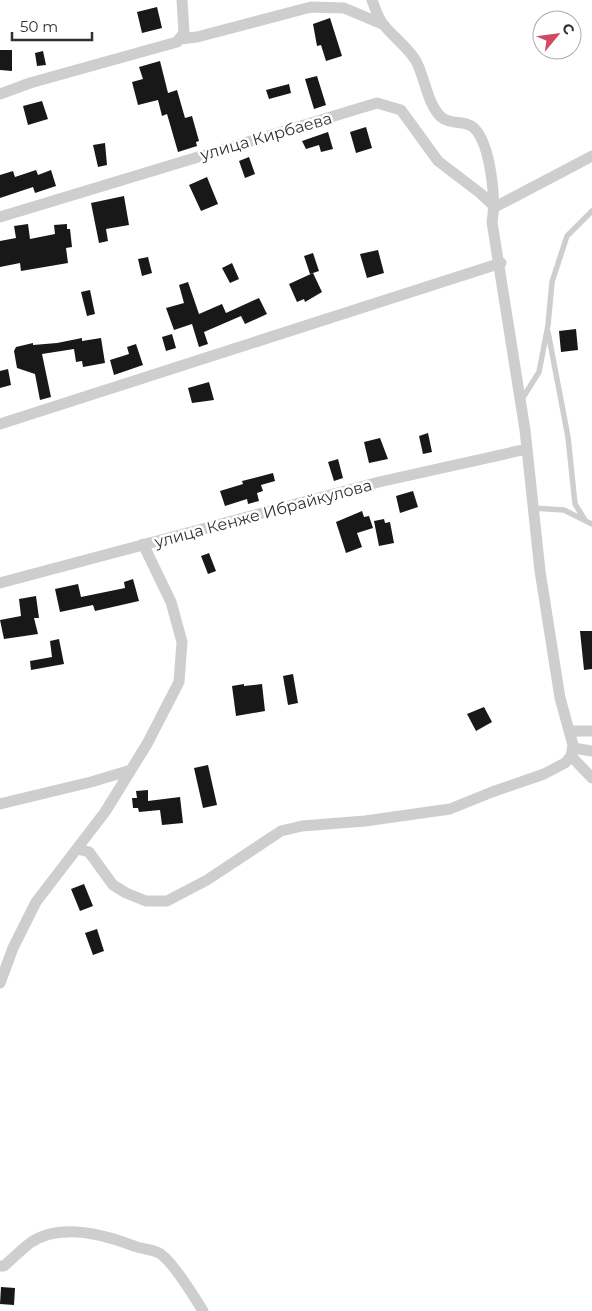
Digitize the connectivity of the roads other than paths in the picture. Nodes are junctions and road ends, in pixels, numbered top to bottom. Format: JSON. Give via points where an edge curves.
{"nodes":[{"id":1,"x":182,"y":0,"type":"edge"},
{"id":2,"x":372,"y":0,"type":"edge"},
{"id":3,"x":382,"y":24,"type":"junction"},
{"id":4,"x":180,"y":39,"type":"junction"},
{"id":5,"x":0,"y":94,"type":"edge"},
{"id":6,"x":592,"y":156,"type":"edge"},
{"id":7,"x":495,"y":208,"type":"junction"},
{"id":8,"x":592,"y":211,"type":"edge"},
{"id":9,"x":0,"y":217,"type":"edge"},
{"id":10,"x":501,"y":263,"type":"junction"},
{"id":11,"x":548,"y":330,"type":"junction"},
{"id":12,"x":520,"y":400,"type":"junction"},
{"id":13,"x":0,"y":424,"type":"edge"},
{"id":14,"x":527,"y":449,"type":"junction"},
{"id":15,"x":534,"y":508,"type":"junction"},
{"id":16,"x":585,"y":520,"type":"junction"},
{"id":17,"x":592,"y":524,"type":"edge"},
{"id":18,"x":143,"y":544,"type":"junction"},
{"id":19,"x":0,"y":582,"type":"edge"},
{"id":20,"x":570,"y":731,"type":"junction"},
{"id":21,"x":592,"y":731,"type":"edge"},
{"id":22,"x":592,"y":751,"type":"edge"},
{"id":23,"x":572,"y":752,"type":"junction"},
{"id":24,"x":131,"y":770,"type":"junction"},
{"id":25,"x":592,"y":778,"type":"edge"},
{"id":26,"x":0,"y":804,"type":"edge"},
{"id":27,"x":78,"y":849,"type":"junction"},
{"id":28,"x":1,"y":976,"type":"edge"},
{"id":29,"x":2,"y":1266,"type":"edge"},
{"id":30,"x":204,"y":1311,"type":"edge"}],
"edges":[{"from":1,"to":4,"type":"street","via":[[184,33]]},
{"from":2,"to":3,"type":"street"},
{"from":3,"to":4,"type":"street","via":[[344,8],[310,7]]},
{"from":3,"to":7,"type":"street","via":[[402,42],[416,62],[434,107],[442,117],[473,127],[481,140],[493,181]]},
{"from":4,"to":5,"type":"street"},
{"from":6,"to":7,"type":"street"},
{"from":7,"to":9,"type":"street","name":"улица Кирбаева","via":[[438,161],[401,110],[377,103]]},
{"from":7,"to":10,"type":"street","via":[[492,222]]},
{"from":8,"to":11,"type":"lane","via":[[567,236],[552,282]]},
{"from":10,"to":12,"type":"street"},
{"from":10,"to":13,"type":"street"},
{"from":11,"to":12,"type":"lane","via":[[539,372]]},
{"from":11,"to":16,"type":"lane","via":[[568,437],[575,504]]},
{"from":12,"to":14,"type":"street"},
{"from":14,"to":15,"type":"street"},
{"from":14,"to":18,"type":"street","name":"улица Кенже Ибрайкулова","via":[[379,482]]},
{"from":15,"to":16,"type":"lane","via":[[564,510]]},
{"from":15,"to":20,"type":"street","via":[[540,571],[560,698]]},
{"from":16,"to":17,"type":"lane"},
{"from":18,"to":19,"type":"street","name":"улица Кенже Ибрайкулова"},
{"from":18,"to":24,"type":"street","via":[[171,602],[182,642],[179,682]]},
{"from":20,"to":21,"type":"street"},
{"from":20,"to":23,"type":"street"},
{"from":22,"to":23,"type":"street"},
{"from":23,"to":25,"type":"street"},
{"from":23,"to":27,"type":"street","via":[[564,763],[544,774],[450,809],[281,831],[207,880],[167,901],[146,900],[126,894],[113,885],[89,852]]},
{"from":24,"to":26,"type":"street"},
{"from":24,"to":27,"type":"street"},
{"from":27,"to":28,"type":"street","via":[[36,902]]},
{"from":29,"to":30,"type":"street","via":[[31,1242],[50,1234],[74,1232],[108,1236],[160,1253]]}]}
